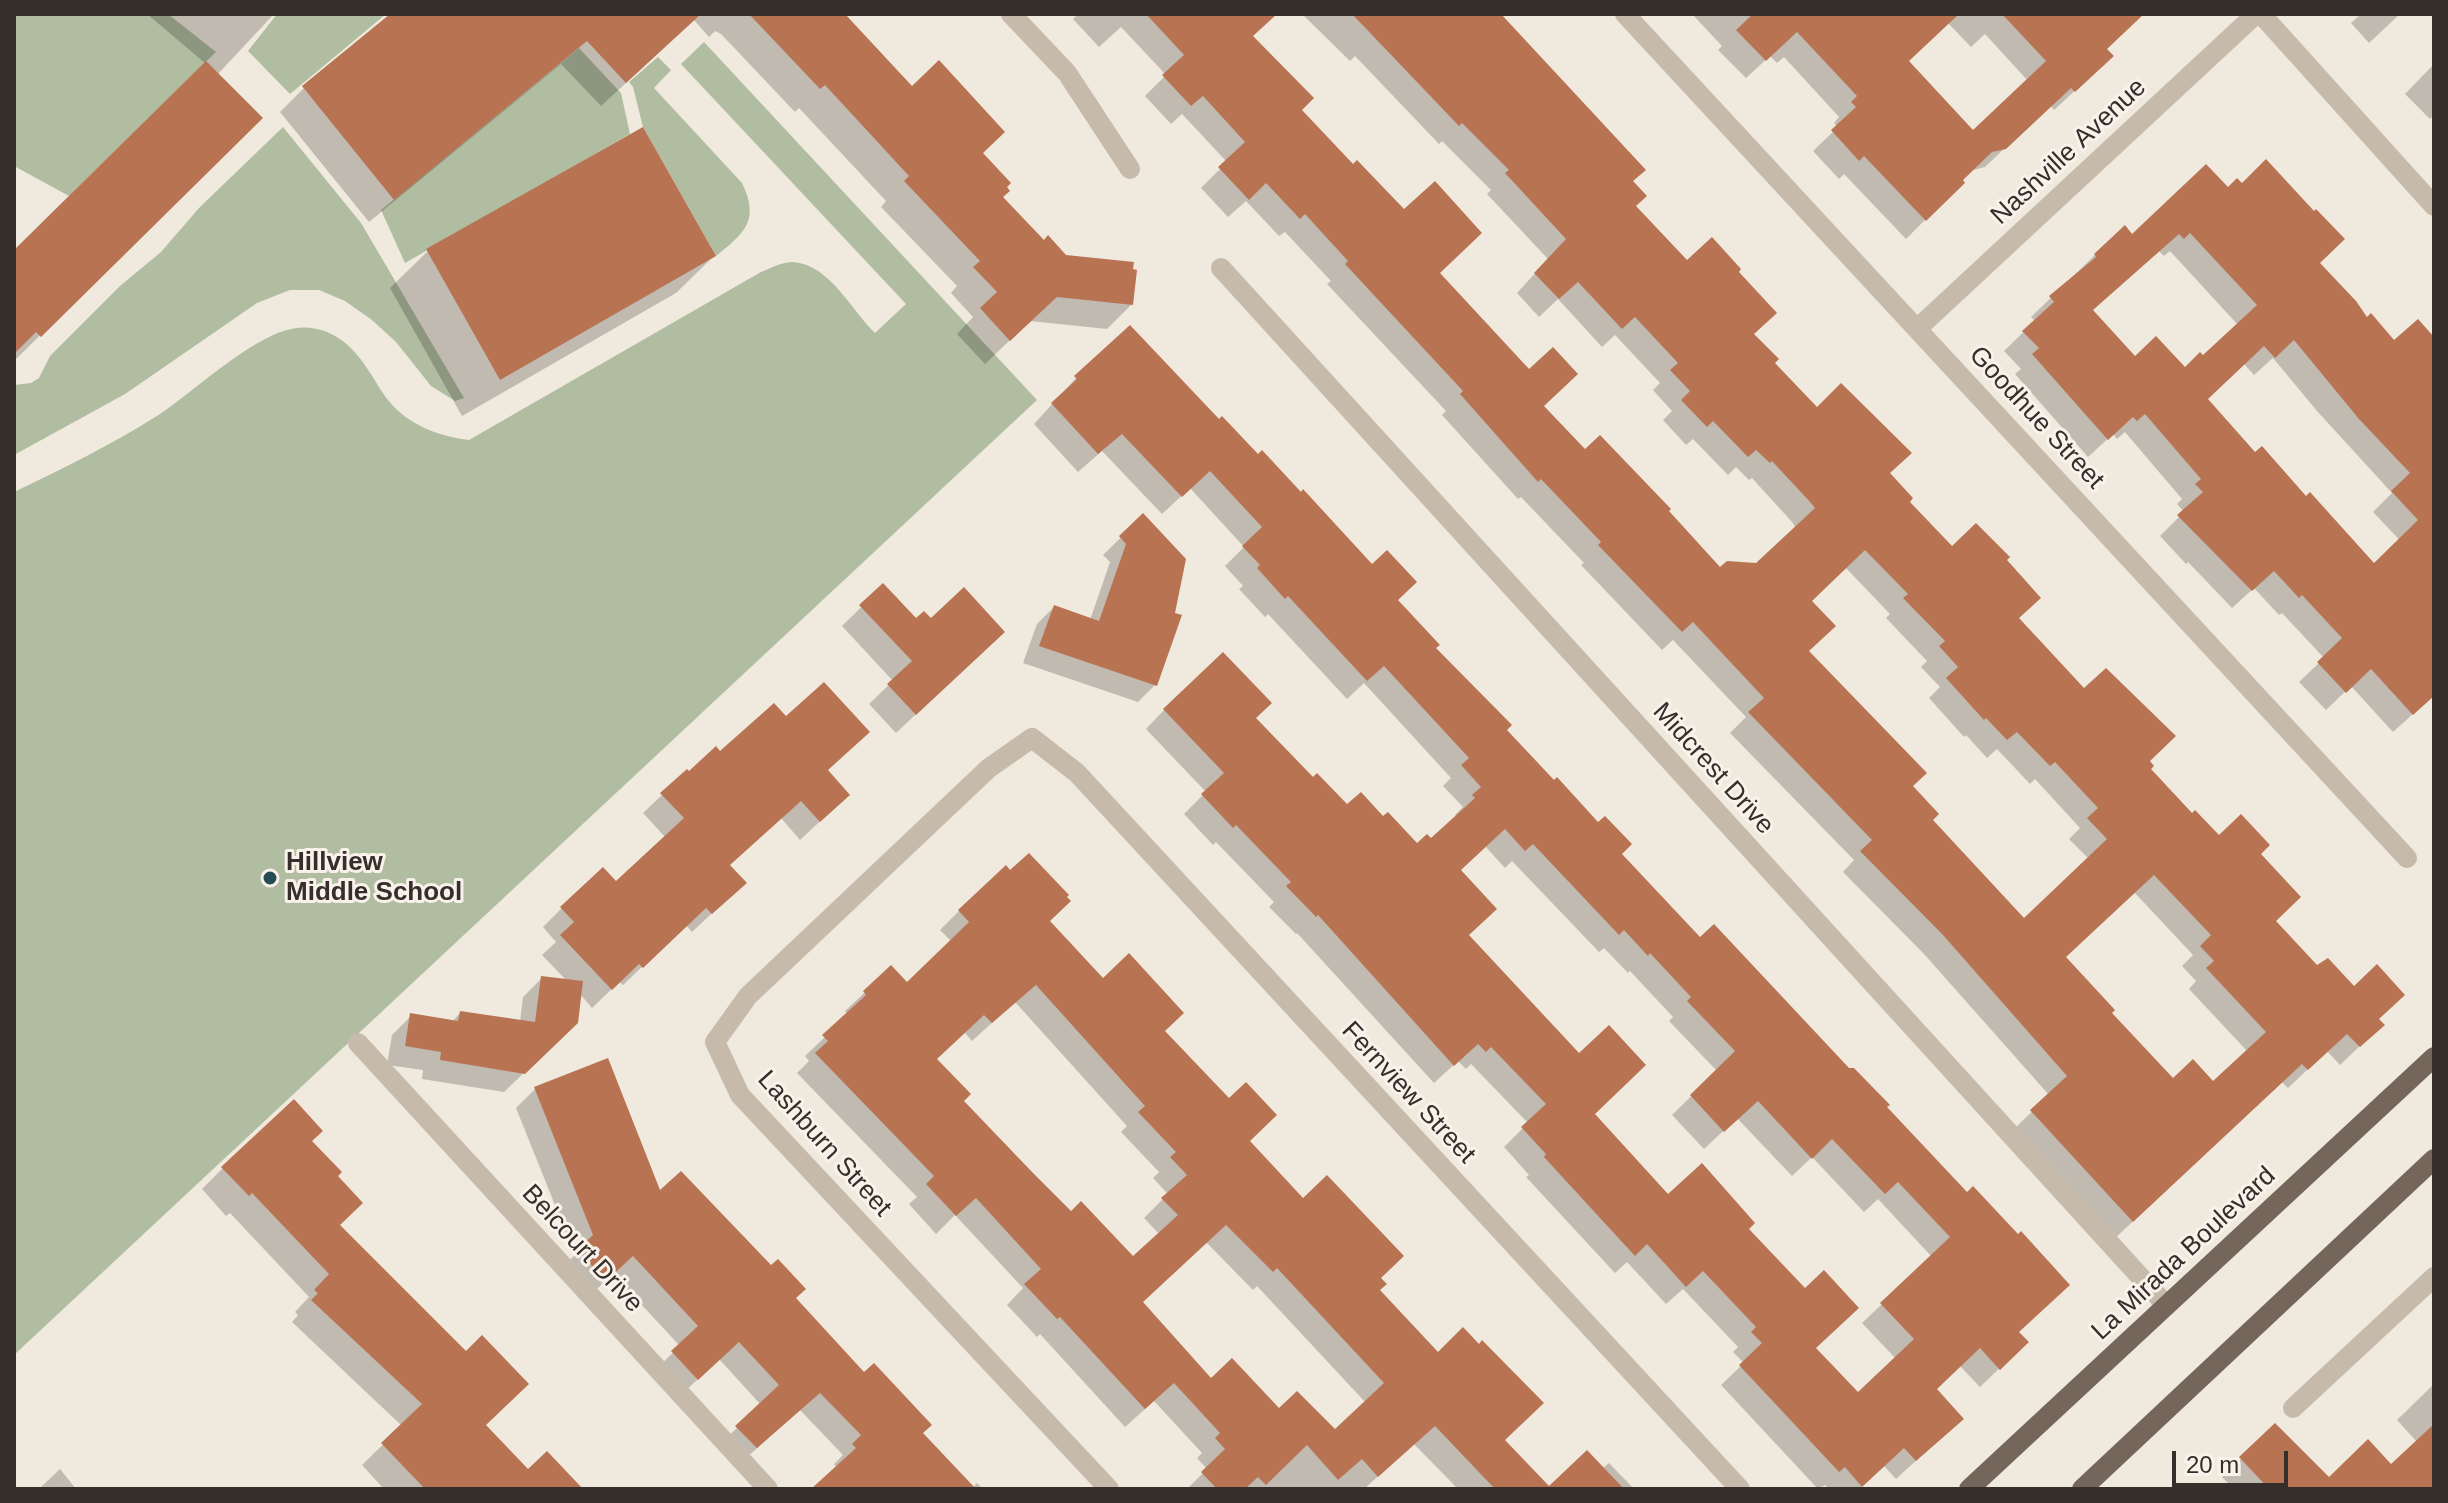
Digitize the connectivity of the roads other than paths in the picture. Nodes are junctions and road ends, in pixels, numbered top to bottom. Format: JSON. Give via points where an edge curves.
{"nodes":[{"id":1,"x":1011,"y":14,"type":"edge"},
{"id":2,"x":1625,"y":14,"type":"edge"},
{"id":3,"x":2258,"y":14,"type":"edge"},
{"id":4,"x":1130,"y":169,"type":"dead end"},
{"id":5,"x":2434,"y":206,"type":"edge"},
{"id":6,"x":1221,"y":268,"type":"dead end"},
{"id":7,"x":1918,"y":328,"type":"junction"},
{"id":8,"x":1032,"y":738,"type":"joint"},
{"id":9,"x":2407,"y":858,"type":"dead end"},
{"id":10,"x":358,"y":1043,"type":"dead end"},
{"id":11,"x":2434,"y":1057,"type":"edge"},
{"id":12,"x":2434,"y":1159,"type":"edge"},
{"id":13,"x":2434,"y":1277,"type":"edge"},
{"id":14,"x":2166,"y":1305,"type":"junction"},
{"id":15,"x":2293,"y":1408,"type":"dead end"},
{"id":16,"x":768,"y":1489,"type":"edge"},
{"id":17,"x":1109,"y":1489,"type":"edge"},
{"id":18,"x":1740,"y":1489,"type":"edge"},
{"id":19,"x":1969,"y":1489,"type":"edge"},
{"id":20,"x":2082,"y":1489,"type":"edge"}],
"edges":[{"from":1,"to":4,"type":"street","via":[[1067,73]]},
{"from":2,"to":7,"type":"street","name":"Goodhue Street"},
{"from":3,"to":5,"type":"street"},
{"from":3,"to":7,"type":"street","name":"Nashville Avenue"},
{"from":6,"to":14,"type":"street","name":"Midcrest Drive"},
{"from":7,"to":9,"type":"street","name":"Goodhue Street"},
{"from":8,"to":17,"type":"street","name":"Lashburn Street","via":[[989,768],[748,996],[715,1042],[740,1095]]},
{"from":8,"to":18,"type":"street","name":"Fernview Street","via":[[1077,773]]},
{"from":10,"to":16,"type":"street","name":"Belcourt Drive"},
{"from":11,"to":14,"type":"main road","name":"La Mirada Boulevard"},
{"from":12,"to":20,"type":"main road"},
{"from":13,"to":15,"type":"street"},
{"from":14,"to":19,"type":"main road","name":"La Mirada Boulevard"}]}
